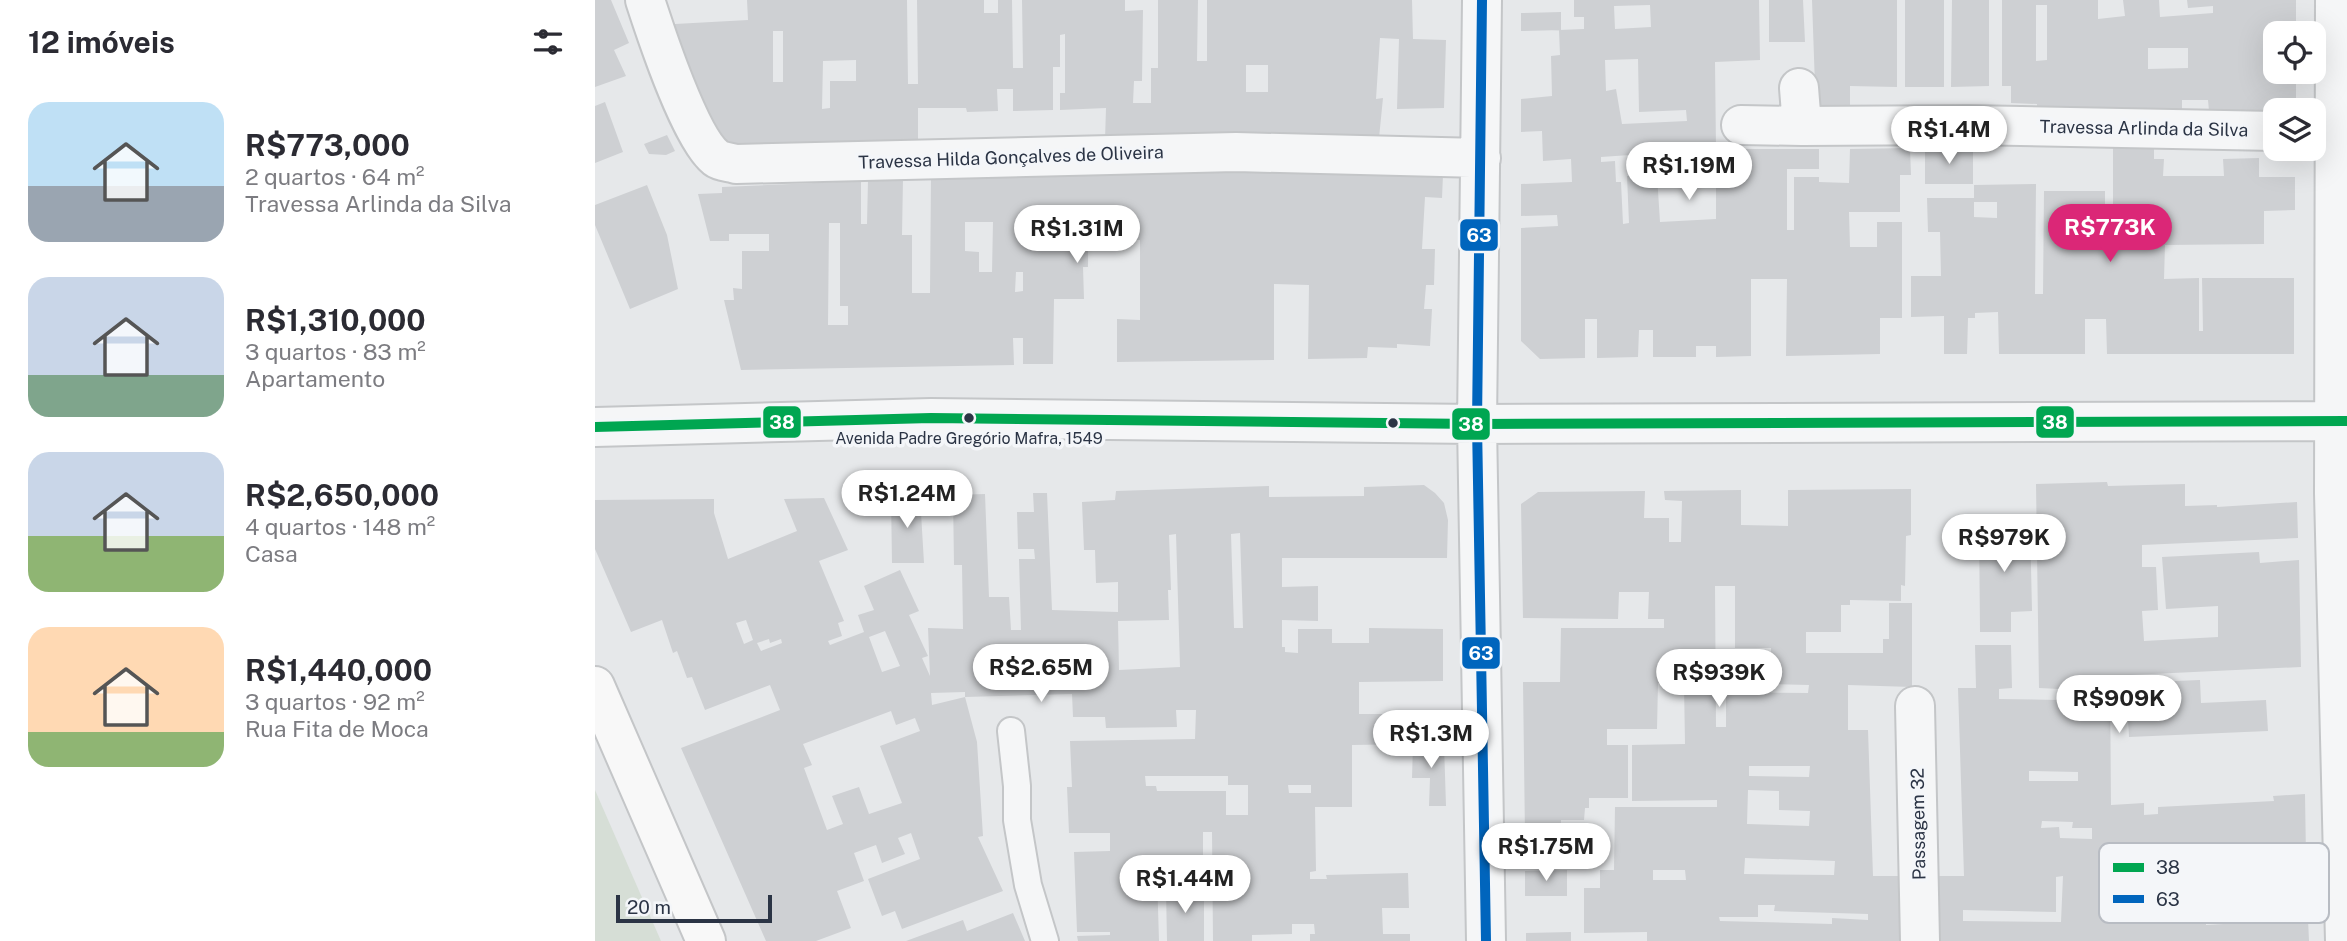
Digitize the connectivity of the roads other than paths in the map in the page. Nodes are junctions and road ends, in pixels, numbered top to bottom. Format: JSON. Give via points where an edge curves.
{"nodes":[{"id":1,"x":645,"y":0,"type":"edge"},
{"id":2,"x":1482,"y":0,"type":"edge"},
{"id":3,"x":2335,"y":0,"type":"edge"},
{"id":4,"x":1799,"y":88,"type":"dead end"},
{"id":5,"x":2326,"y":108,"type":"edge"},
{"id":6,"x":1741,"y":125,"type":"dead end"},
{"id":7,"x":1803,"y":126,"type":"junction"},
{"id":8,"x":2263,"y":131,"type":"edge"},
{"id":9,"x":1481,"y":158,"type":"junction"},
{"id":10,"x":2326,"y":161,"type":"edge"},
{"id":11,"x":2340,"y":420,"type":"edge"},
{"id":12,"x":1477,"y":424,"type":"junction"},
{"id":13,"x":595,"y":428,"type":"edge"},
{"id":14,"x":595,"y":686,"type":"edge"},
{"id":15,"x":1915,"y":706,"type":"dead end"},
{"id":16,"x":1011,"y":730,"type":"dead end"},
{"id":17,"x":706,"y":941,"type":"edge"},
{"id":18,"x":1045,"y":941,"type":"edge"},
{"id":19,"x":1486,"y":941,"type":"edge"},
{"id":20,"x":1920,"y":941,"type":"edge"},
{"id":21,"x":2345,"y":941,"type":"edge"}],
"edges":[{"from":1,"to":9,"type":"street","name":"Travessa Hilda Gonçalves de Oliveira","via":[[703,144],[717,159],[736,164],[1236,152]]},
{"from":2,"to":9,"type":"street"},
{"from":3,"to":5,"type":"street"},
{"from":4,"to":7,"type":"street"},
{"from":6,"to":7,"type":"street","name":"Travessa Arlinda da Silva"},
{"from":7,"to":8,"type":"street","name":"Travessa Arlinda da Silva"},
{"from":9,"to":12,"type":"street"},
{"from":10,"to":11,"type":"street"},
{"from":11,"to":12,"type":"street"},
{"from":11,"to":21,"type":"street"},
{"from":12,"to":13,"type":"street","via":[[931,418]]},
{"from":12,"to":19,"type":"street"},
{"from":14,"to":17,"type":"main road"},
{"from":15,"to":20,"type":"street","name":"Passagem 32"},
{"from":16,"to":18,"type":"lane","via":[[1017,820],[1028,884]]}]}
